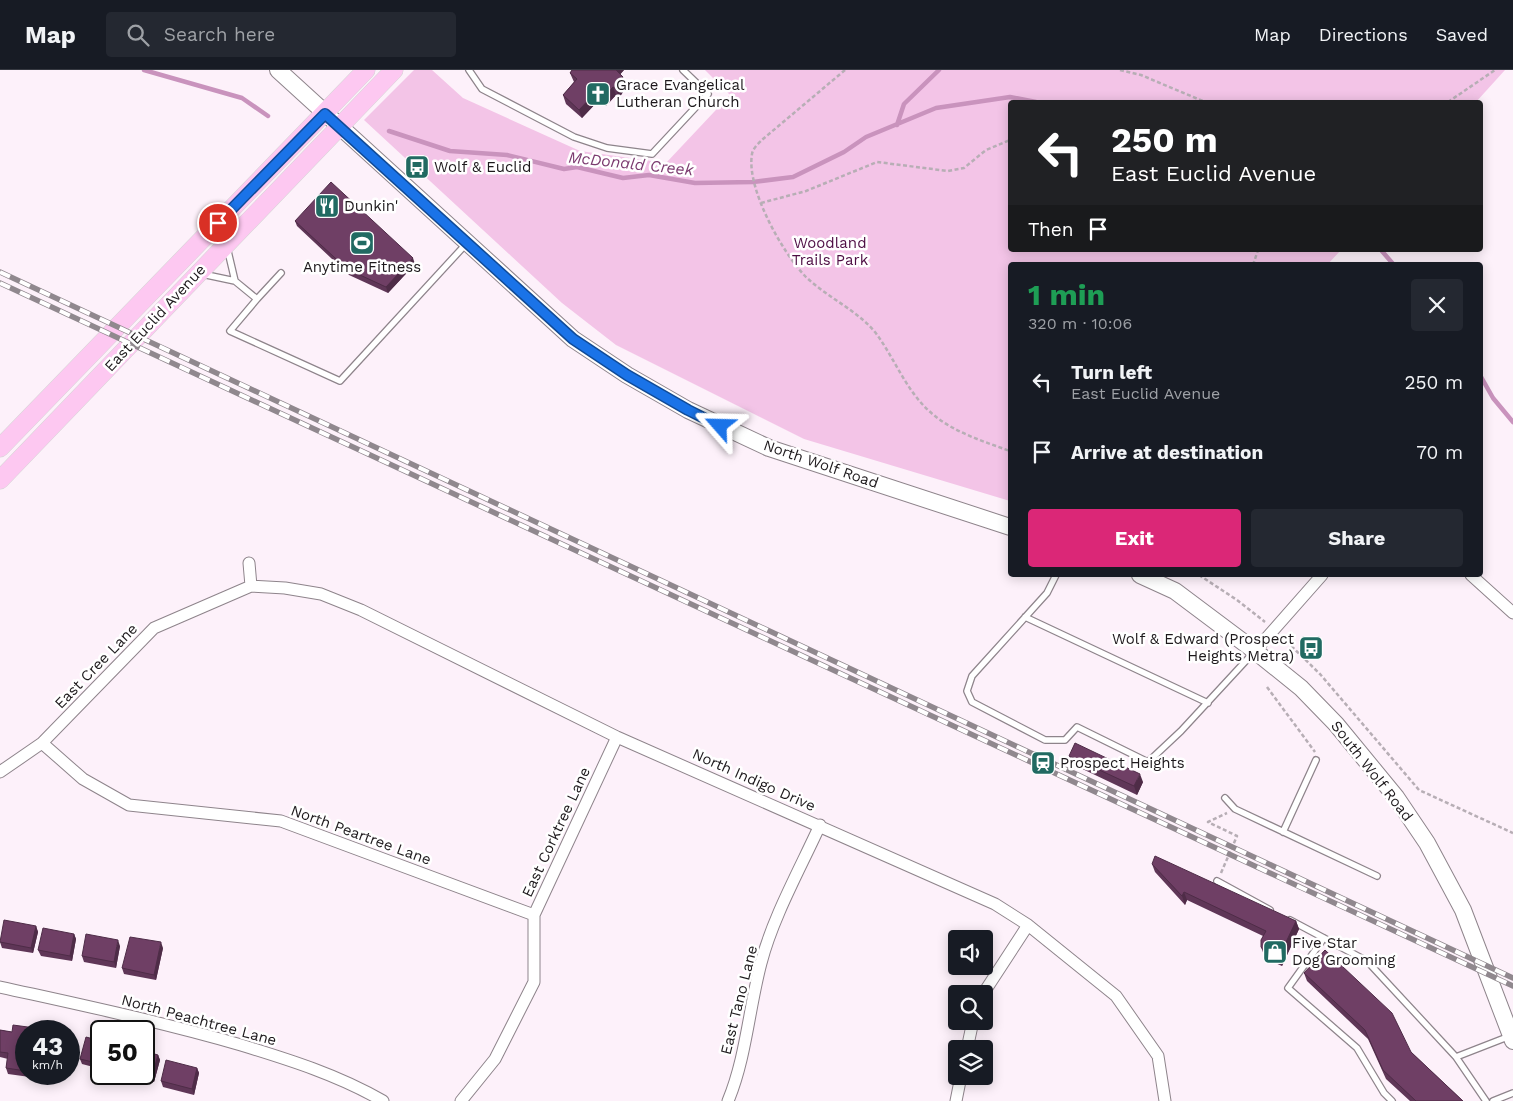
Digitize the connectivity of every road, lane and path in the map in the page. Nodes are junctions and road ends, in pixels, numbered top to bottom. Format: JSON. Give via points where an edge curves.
{"nodes":[{"id":1,"x":278,"y":70,"type":"edge"},
{"id":2,"x":366,"y":70,"type":"edge"},
{"id":3,"x":394,"y":70,"type":"edge"},
{"id":4,"x":469,"y":70,"type":"edge"},
{"id":5,"x":683,"y":70,"type":"edge"},
{"id":6,"x":845,"y":70,"type":"edge"},
{"id":7,"x":1120,"y":70,"type":"edge"},
{"id":8,"x":1495,"y":70,"type":"edge"},
{"id":9,"x":1200,"y":100,"type":"edge"},
{"id":10,"x":1451,"y":100,"type":"edge"},
{"id":11,"x":325,"y":114,"type":"junction"},
{"id":12,"x":340,"y":127,"type":"junction"},
{"id":13,"x":1008,"y":141,"type":"edge"},
{"id":14,"x":761,"y":203,"type":"junction"},
{"id":15,"x":226,"y":242,"type":"junction"},
{"id":16,"x":468,"y":242,"type":"junction"},
{"id":17,"x":198,"y":273,"type":"junction"},
{"id":18,"x":281,"y":273,"type":"dead end"},
{"id":19,"x":235,"y":281,"type":"junction"},
{"id":20,"x":257,"y":299,"type":"junction"},
{"id":21,"x":0,"y":448,"type":"edge"},
{"id":22,"x":1008,"y":450,"type":"edge"},
{"id":23,"x":0,"y":480,"type":"edge"},
{"id":24,"x":1008,"y":526,"type":"edge"},
{"id":25,"x":249,"y":563,"type":"dead end"},
{"id":26,"x":1055,"y":577,"type":"edge"},
{"id":27,"x":1144,"y":577,"type":"edge"},
{"id":28,"x":1202,"y":577,"type":"edge"},
{"id":29,"x":1320,"y":577,"type":"edge"},
{"id":30,"x":1473,"y":577,"type":"edge"},
{"id":31,"x":251,"y":586,"type":"junction"},
{"id":32,"x":1513,"y":613,"type":"edge"},
{"id":33,"x":1025,"y":617,"type":"junction"},
{"id":34,"x":1265,"y":622,"type":"dead end"},
{"id":35,"x":1287,"y":642,"type":"dead end"},
{"id":36,"x":1255,"y":651,"type":"junction"},
{"id":37,"x":1267,"y":687,"type":"dead end"},
{"id":38,"x":1208,"y":703,"type":"junction"},
{"id":39,"x":617,"y":736,"type":"junction"},
{"id":40,"x":42,"y":743,"type":"junction"},
{"id":41,"x":1316,"y":760,"type":"joint"},
{"id":42,"x":0,"y":772,"type":"edge"},
{"id":43,"x":1225,"y":798,"type":"dead end"},
{"id":44,"x":1235,"y":809,"type":"junction"},
{"id":45,"x":820,"y":825,"type":"junction"},
{"id":46,"x":1283,"y":832,"type":"junction"},
{"id":47,"x":1513,"y":833,"type":"edge"},
{"id":48,"x":1376,"y":876,"type":"dead end"},
{"id":49,"x":1217,"y":881,"type":"joint"},
{"id":50,"x":1274,"y":912,"type":"edge"},
{"id":51,"x":534,"y":915,"type":"junction"},
{"id":52,"x":1283,"y":916,"type":"edge"},
{"id":53,"x":1028,"y":925,"type":"junction"},
{"id":54,"x":1324,"y":938,"type":"junction"},
{"id":55,"x":989,"y":985,"type":"edge"},
{"id":56,"x":0,"y":987,"type":"edge"},
{"id":57,"x":1512,"y":1038,"type":"edge"},
{"id":58,"x":1456,"y":1057,"type":"junction"},
{"id":59,"x":960,"y":1085,"type":"edge"},
{"id":60,"x":1513,"y":1093,"type":"edge"},
{"id":61,"x":383,"y":1101,"type":"edge"},
{"id":62,"x":461,"y":1101,"type":"edge"},
{"id":63,"x":728,"y":1101,"type":"edge"},
{"id":64,"x":956,"y":1101,"type":"edge"},
{"id":65,"x":1165,"y":1101,"type":"edge"},
{"id":66,"x":1392,"y":1101,"type":"edge"},
{"id":67,"x":1486,"y":1101,"type":"edge"},
{"id":68,"x":1493,"y":1101,"type":"edge"}],
"edges":[{"from":1,"to":11,"type":"main road","name":"North Wolf Road"},
{"from":2,"to":11,"type":"main road","name":"East Euclid Avenue"},
{"from":3,"to":12,"type":"main road","name":"East Euclid Avenue"},
{"from":4,"to":5,"type":"lane","via":[[482,89],[574,137],[607,148],[652,154],[708,94]]},
{"from":6,"to":14,"type":"path","via":[[752,152],[753,177]]},
{"from":7,"to":9,"type":"path","via":[[1141,75]]},
{"from":8,"to":10,"type":"path"},
{"from":11,"to":12,"type":"main road","name":"North Wolf Road"},
{"from":11,"to":21,"type":"main road","name":"East Euclid Avenue"},
{"from":12,"to":15,"type":"main road","name":"East Euclid Avenue"},
{"from":12,"to":16,"type":"main road","name":"North Wolf Road"},
{"from":13,"to":14,"type":"path","via":[[986,150],[964,168],[948,171],[878,162],[806,191]]},
{"from":14,"to":22,"type":"path","via":[[798,267],[878,336],[901,376],[924,406],[936,418],[956,429]]},
{"from":15,"to":17,"type":"main road","name":"East Euclid Avenue"},
{"from":15,"to":19,"type":"lane"},
{"from":16,"to":20,"type":"lane","via":[[340,381],[230,330]]},
{"from":16,"to":24,"type":"main road","name":"North Wolf Road","via":[[573,339],[688,410],[770,448]]},
{"from":17,"to":19,"type":"lane"},
{"from":17,"to":23,"type":"main road","name":"East Euclid Avenue"},
{"from":18,"to":20,"type":"lane"},
{"from":19,"to":20,"type":"lane"},
{"from":25,"to":31,"type":"street"},
{"from":26,"to":33,"type":"lane","via":[[1048,593]]},
{"from":27,"to":36,"type":"main road","name":"South Wolf Road","via":[[1175,591]]},
{"from":28,"to":34,"type":"path"},
{"from":29,"to":36,"type":"street"},
{"from":30,"to":32,"type":"street"},
{"from":31,"to":39,"type":"street","name":"North Indigo Drive","via":[[321,594],[353,607]]},
{"from":31,"to":40,"type":"street","name":"East Cree Lane","via":[[154,628]]},
{"from":33,"to":38,"type":"lane"},
{"from":33,"to":38,"type":"lane","via":[[972,676],[967,691],[972,702],[1045,740],[1065,740],[1077,727],[1148,762]]},
{"from":35,"to":47,"type":"path","via":[[1320,674],[1418,790]]},
{"from":36,"to":38,"type":"lane"},
{"from":36,"to":57,"type":"main road","name":"South Wolf Road","via":[[1301,688],[1336,724],[1396,797],[1427,844],[1463,910]]},
{"from":37,"to":41,"type":"path","via":[[1314,749]]},
{"from":39,"to":45,"type":"street","name":"North Indigo Drive"},
{"from":39,"to":51,"type":"street","name":"East Corktree Lane"},
{"from":40,"to":42,"type":"street","name":"East Cree Lane"},
{"from":40,"to":51,"type":"street","name":"North Peartree Lane","via":[[83,779],[129,805],[280,821]]},
{"from":41,"to":46,"type":"lane"},
{"from":43,"to":44,"type":"lane"},
{"from":44,"to":46,"type":"lane"},
{"from":44,"to":49,"type":"path","via":[[1208,822],[1237,836]]},
{"from":45,"to":53,"type":"street","name":"North Indigo Drive","via":[[995,904]]},
{"from":45,"to":63,"type":"street","name":"East Tano Lane","via":[[761,961]]},
{"from":46,"to":48,"type":"lane"},
{"from":49,"to":50,"type":"lane"},
{"from":51,"to":62,"type":"street","name":"East Corktree Lane","via":[[534,982],[495,1059]]},
{"from":52,"to":54,"type":"lane"},
{"from":53,"to":55,"type":"street"},
{"from":53,"to":65,"type":"street","name":"North Indigo Drive","via":[[1116,996],[1158,1056]]},
{"from":54,"to":58,"type":"lane","via":[[1367,961]]},
{"from":54,"to":66,"type":"lane","via":[[1288,988],[1356,1048]]},
{"from":56,"to":61,"type":"street","name":"North Peachtree Lane","via":[[147,1020],[275,1055],[323,1071]]},
{"from":57,"to":58,"type":"lane"},
{"from":58,"to":67,"type":"lane"},
{"from":59,"to":64,"type":"street"},
{"from":60,"to":68,"type":"lane"}]}
